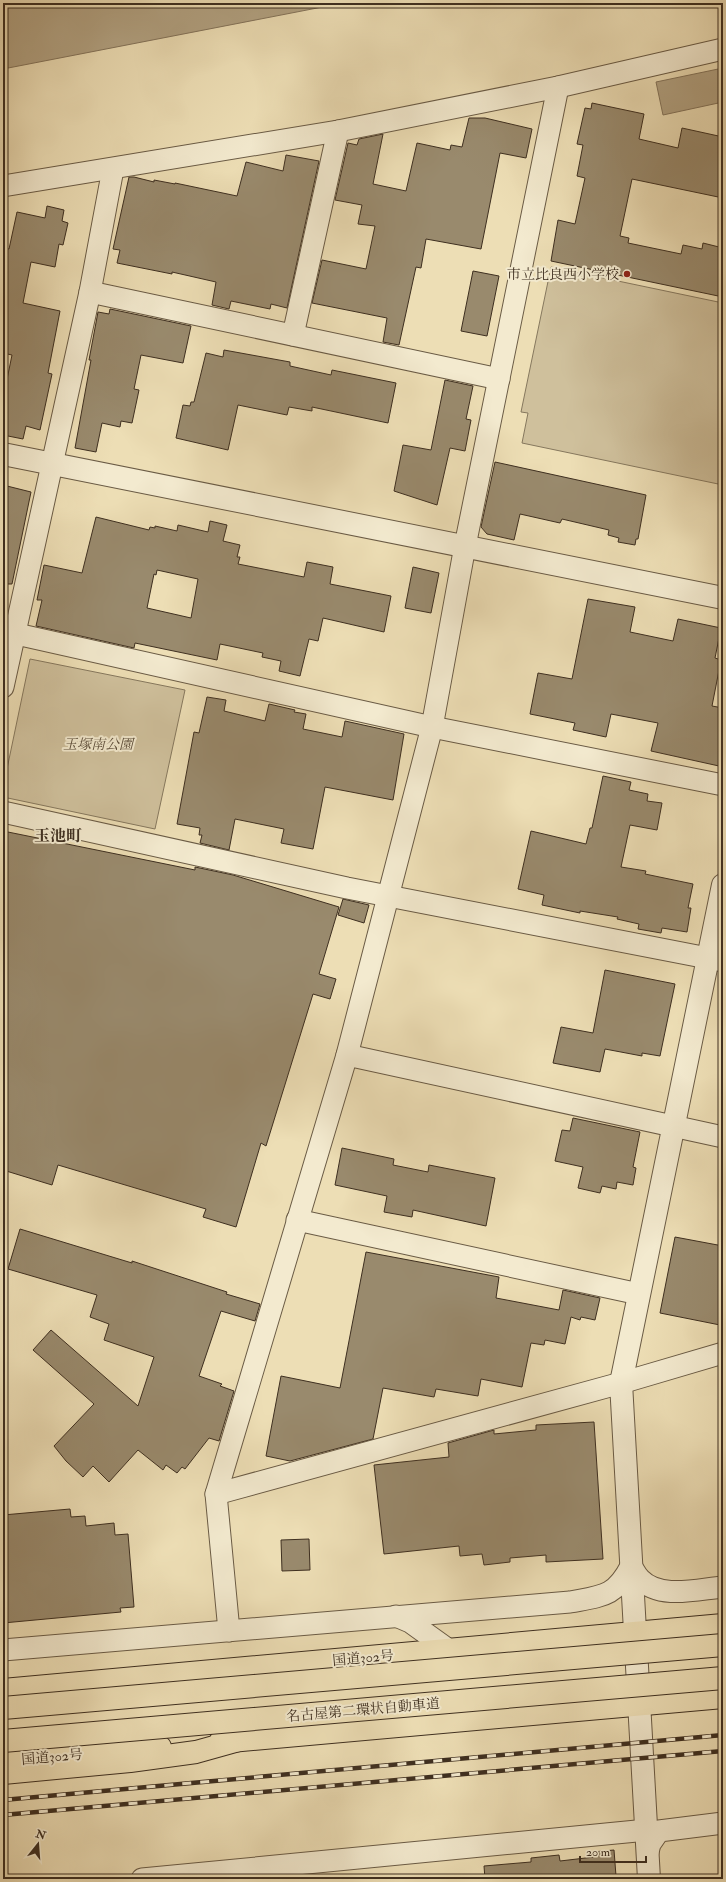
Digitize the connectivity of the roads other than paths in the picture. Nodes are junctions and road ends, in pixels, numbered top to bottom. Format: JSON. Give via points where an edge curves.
{"nodes":[{"id":1,"x":723,"y":49,"type":"edge"},
{"id":2,"x":558,"y":87,"type":"junction"},
{"id":3,"x":338,"y":131,"type":"junction"},
{"id":4,"x":113,"y":169,"type":"junction"},
{"id":5,"x":3,"y":186,"type":"edge"},
{"id":6,"x":90,"y":292,"type":"junction"},
{"id":7,"x":293,"y":335,"type":"junction"},
{"id":8,"x":499,"y":378,"type":"junction"},
{"id":9,"x":3,"y":454,"type":"edge"},
{"id":10,"x":53,"y":464,"type":"junction"},
{"id":11,"x":465,"y":546,"type":"junction"},
{"id":12,"x":723,"y":598,"type":"edge"},
{"id":13,"x":9,"y":632,"type":"edge"},
{"id":14,"x":3,"y":688,"type":"edge"},
{"id":15,"x":432,"y":727,"type":"junction"},
{"id":16,"x":723,"y":786,"type":"edge"},
{"id":17,"x":3,"y":812,"type":"edge"},
{"id":18,"x":723,"y":885,"type":"edge"},
{"id":19,"x":389,"y":897,"type":"junction"},
{"id":20,"x":716,"y":960,"type":"edge"},
{"id":21,"x":347,"y":1055,"type":"junction"},
{"id":22,"x":673,"y":1128,"type":"junction"},
{"id":23,"x":723,"y":1137,"type":"edge"},
{"id":24,"x":297,"y":1220,"type":"junction"},
{"id":25,"x":639,"y":1294,"type":"junction"},
{"id":26,"x":723,"y":1353,"type":"edge"},
{"id":27,"x":621,"y":1383,"type":"junction"},
{"id":28,"x":216,"y":1494,"type":"junction"},
{"id":29,"x":631,"y":1566,"type":"junction"},
{"id":30,"x":723,"y":1587,"type":"edge"},
{"id":31,"x":396,"y":1616,"type":"junction"},
{"id":32,"x":723,"y":1625,"type":"edge"},
{"id":33,"x":229,"y":1631,"type":"junction"},
{"id":34,"x":635,"y":1633,"type":"junction"},
{"id":35,"x":723,"y":1645,"type":"edge"},
{"id":36,"x":3,"y":1650,"type":"edge"},
{"id":37,"x":449,"y":1650,"type":"junction"},
{"id":38,"x":723,"y":1678,"type":"edge"},
{"id":39,"x":3,"y":1690,"type":"edge"},
{"id":40,"x":723,"y":1697,"type":"edge"},
{"id":41,"x":640,"y":1704,"type":"junction"},
{"id":42,"x":3,"y":1708,"type":"edge"},
{"id":43,"x":239,"y":1740,"type":"junction"},
{"id":44,"x":3,"y":1741,"type":"edge"},
{"id":45,"x":3,"y":1761,"type":"edge"},
{"id":46,"x":3,"y":1773,"type":"edge"},
{"id":47,"x":723,"y":1823,"type":"edge"},
{"id":48,"x":647,"y":1830,"type":"junction"},
{"id":49,"x":648,"y":1852,"type":"junction"},
{"id":50,"x":188,"y":1877,"type":"edge"},
{"id":51,"x":142,"y":1879,"type":"edge"},
{"id":52,"x":649,"y":1879,"type":"edge"}],
"edges":[{"from":1,"to":2,"type":"street"},
{"from":2,"to":3,"type":"street"},
{"from":2,"to":8,"type":"street"},
{"from":3,"to":4,"type":"street"},
{"from":3,"to":7,"type":"street"},
{"from":4,"to":5,"type":"street"},
{"from":4,"to":6,"type":"street"},
{"from":6,"to":7,"type":"street"},
{"from":6,"to":10,"type":"street"},
{"from":7,"to":8,"type":"street"},
{"from":8,"to":11,"type":"street"},
{"from":9,"to":10,"type":"street"},
{"from":10,"to":11,"type":"street"},
{"from":10,"to":13,"type":"street"},
{"from":11,"to":12,"type":"street"},
{"from":11,"to":15,"type":"street"},
{"from":13,"to":14,"type":"street"},
{"from":13,"to":15,"type":"street"},
{"from":15,"to":16,"type":"street"},
{"from":15,"to":19,"type":"street"},
{"from":17,"to":19,"type":"street"},
{"from":18,"to":20,"type":"street"},
{"from":19,"to":20,"type":"street"},
{"from":19,"to":21,"type":"street"},
{"from":20,"to":22,"type":"street"},
{"from":21,"to":22,"type":"street"},
{"from":21,"to":24,"type":"street"},
{"from":22,"to":23,"type":"street"},
{"from":22,"to":25,"type":"street"},
{"from":24,"to":25,"type":"street"},
{"from":24,"to":28,"type":"street"},
{"from":25,"to":27,"type":"street"},
{"from":26,"to":27,"type":"street"},
{"from":27,"to":28,"type":"street"},
{"from":27,"to":29,"type":"street"},
{"from":28,"to":33,"type":"street"},
{"from":29,"to":30,"type":"street","via":[[640,1579],[660,1590]]},
{"from":29,"to":31,"type":"street","via":[[624,1580],[614,1590],[602,1596],[570,1602]]},
{"from":29,"to":34,"type":"street"},
{"from":31,"to":33,"type":"street"},
{"from":31,"to":37,"type":"street","via":[[410,1622]]},
{"from":32,"to":34,"type":"highway","name":"国道302号"},
{"from":33,"to":36,"type":"street"},
{"from":34,"to":37,"type":"highway","name":"国道302号"},
{"from":34,"to":41,"type":"street"},
{"from":35,"to":42,"type":"highway","bridge":true},
{"from":37,"to":39,"type":"highway","name":"国道302号"},
{"from":38,"to":44,"type":"highway","name":"名古屋第二環状自動車道","bridge":true},
{"from":40,"to":41,"type":"highway","name":"国道302号"},
{"from":41,"to":43,"type":"highway","name":"国道302号"},
{"from":41,"to":48,"type":"street"},
{"from":43,"to":45,"type":"highway","name":"国道302号"},
{"from":43,"to":46,"type":"highway","via":[[196,1752]]},
{"from":47,"to":49,"type":"street","via":[[659,1830]]},
{"from":48,"to":49,"type":"street"},
{"from":48,"to":50,"type":"street"},
{"from":49,"to":52,"type":"street"},
{"from":50,"to":51,"type":"street"}]}
